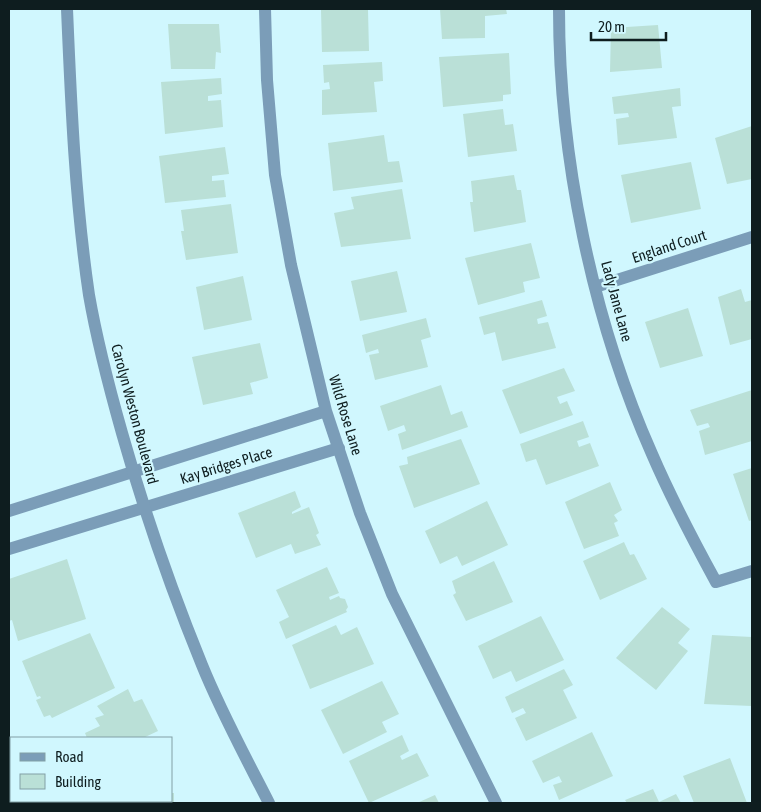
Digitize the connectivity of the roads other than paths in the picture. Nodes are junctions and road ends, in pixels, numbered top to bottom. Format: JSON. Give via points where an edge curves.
{"nodes":[{"id":1,"x":67,"y":9,"type":"edge"},
{"id":2,"x":265,"y":9,"type":"edge"},
{"id":3,"x":559,"y":9,"type":"edge"},
{"id":4,"x":752,"y":237,"type":"edge"},
{"id":5,"x":595,"y":287,"type":"junction"},
{"id":6,"x":326,"y":411,"type":"junction"},
{"id":7,"x":339,"y":448,"type":"junction"},
{"id":8,"x":132,"y":471,"type":"junction"},
{"id":9,"x":144,"y":507,"type":"junction"},
{"id":10,"x":9,"y":511,"type":"edge"},
{"id":11,"x":9,"y":549,"type":"edge"},
{"id":12,"x":752,"y":571,"type":"edge"},
{"id":13,"x":269,"y":803,"type":"edge"},
{"id":14,"x":496,"y":803,"type":"edge"}],
"edges":[{"from":1,"to":8,"type":"street","name":"Carolyn Weston Boulevard","via":[[72,122],[90,296]]},
{"from":2,"to":6,"type":"street","name":"Wild Rose Lane","via":[[275,175],[291,264]]},
{"from":3,"to":5,"type":"street","name":"Lady Jane Lane","via":[[564,115],[576,198]]},
{"from":4,"to":5,"type":"street","name":"England Court"},
{"from":5,"to":12,"type":"street","name":"Lady Jane Lane","via":[[622,376],[651,453],[686,528],[716,582]]},
{"from":6,"to":7,"type":"street","name":"Wild Rose Lane"},
{"from":6,"to":8,"type":"street","name":"Kay Bridges Place"},
{"from":7,"to":9,"type":"street","name":"Kay Bridges Place"},
{"from":7,"to":14,"type":"street","name":"Wild Rose Lane","via":[[392,594]]},
{"from":8,"to":9,"type":"street","name":"Carolyn Weston Boulevard"},
{"from":8,"to":10,"type":"street","name":"Kay Bridges Place"},
{"from":9,"to":11,"type":"street","name":"Kay Bridges Place"},
{"from":9,"to":13,"type":"street","name":"Carolyn Weston Boulevard","via":[[202,666]]}]}
